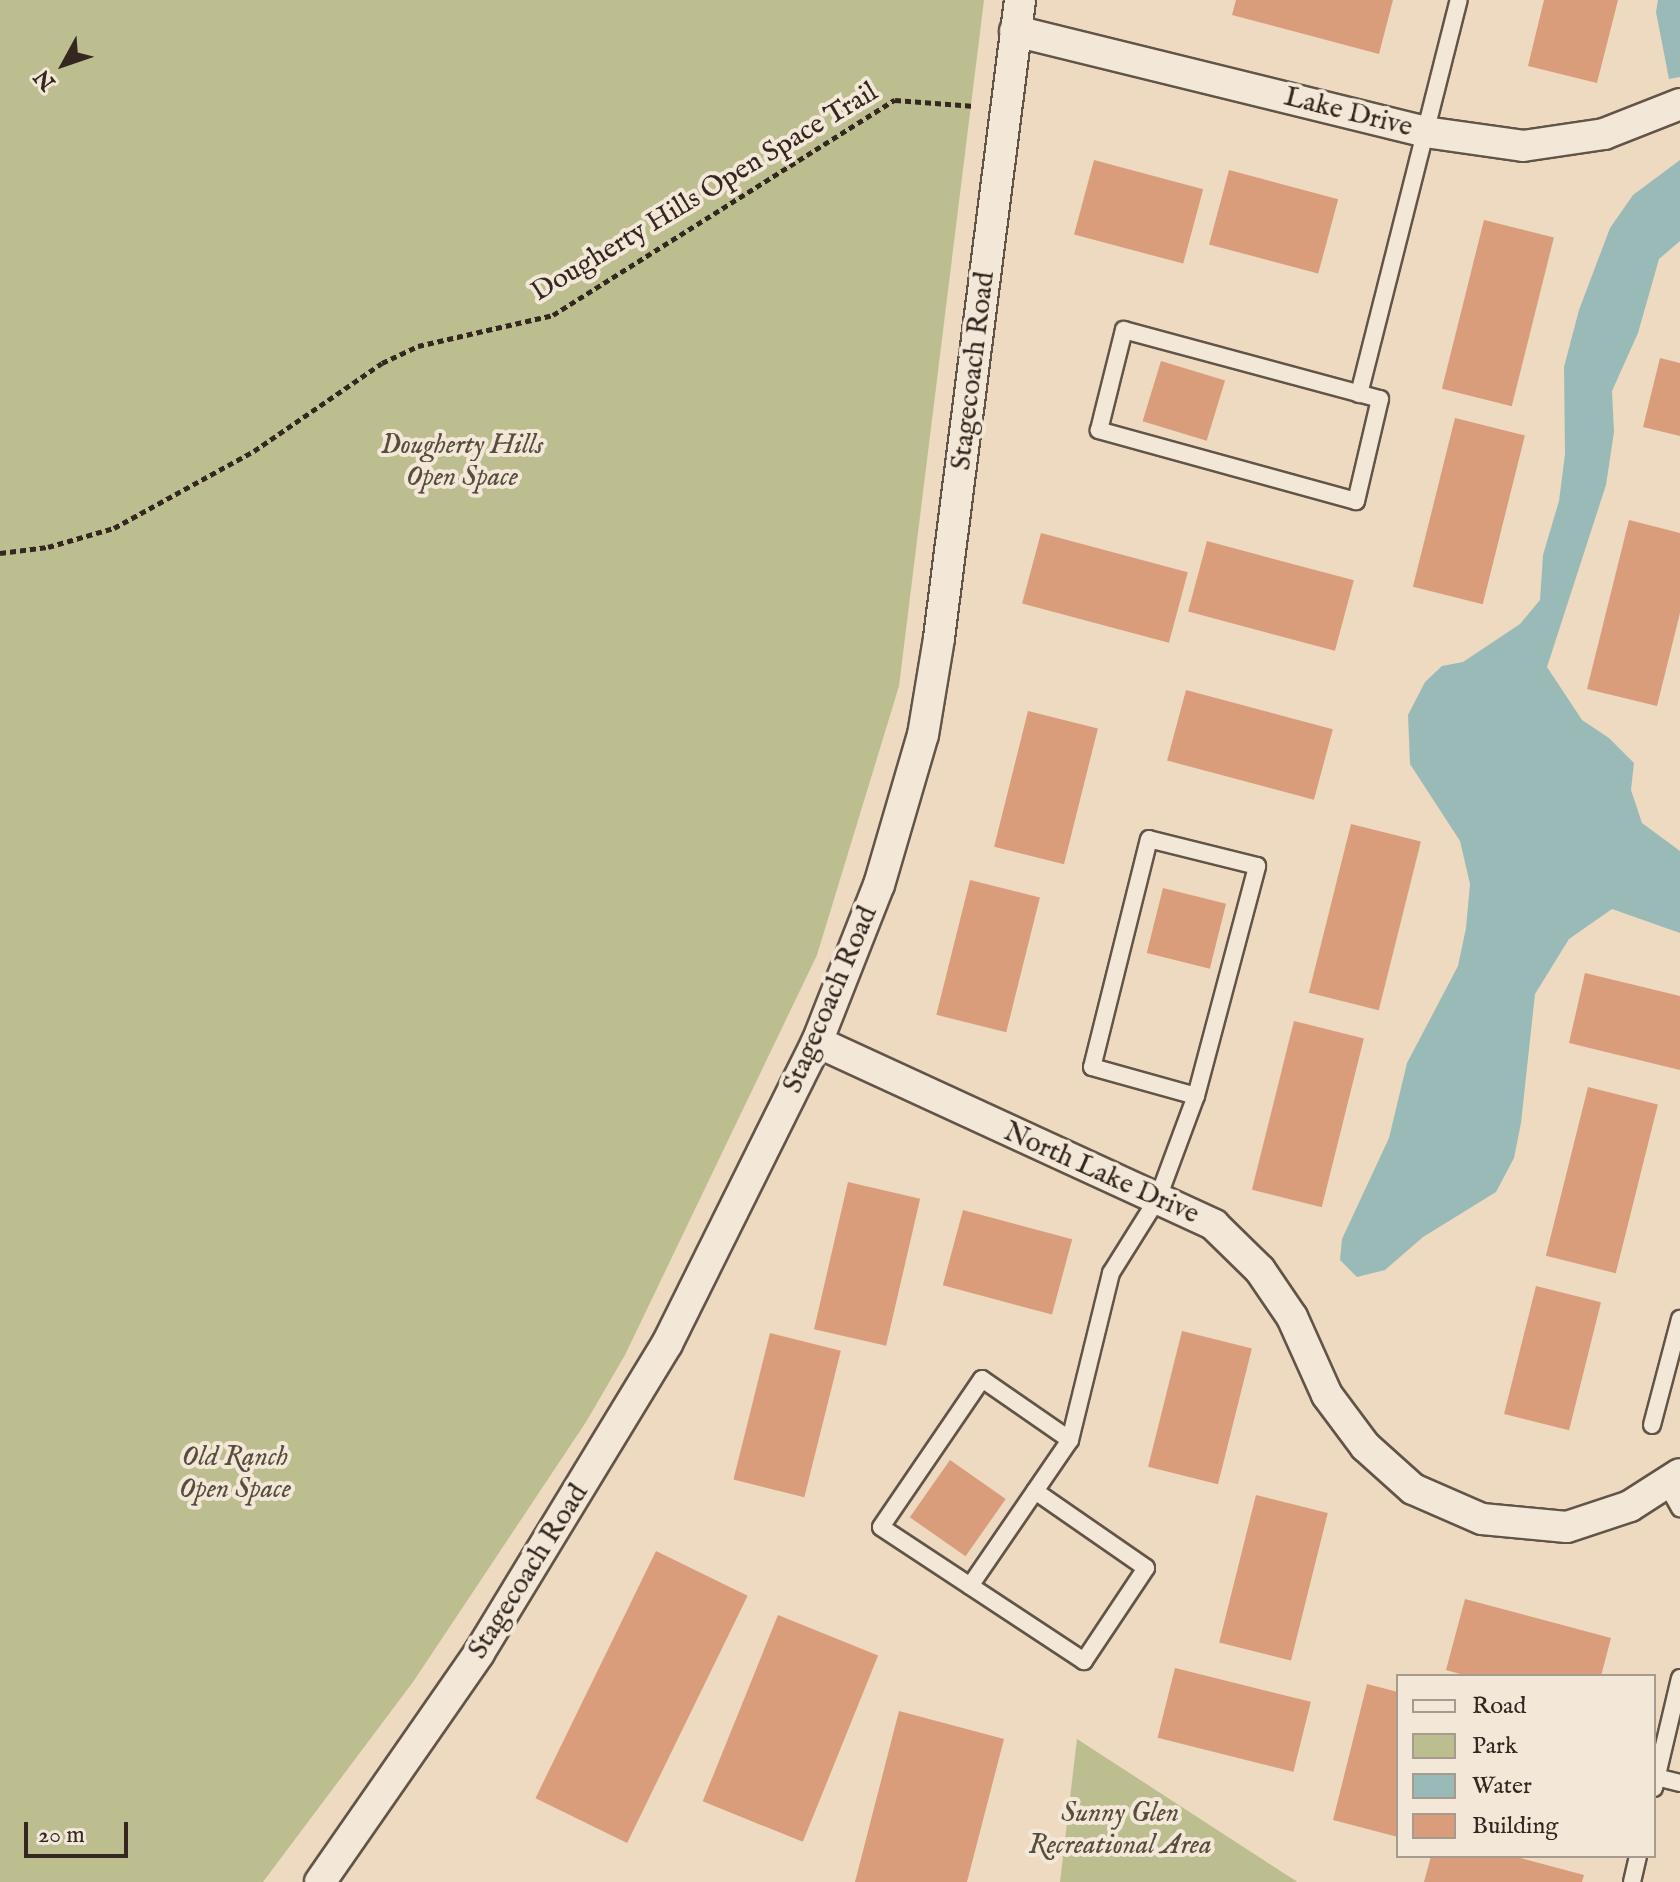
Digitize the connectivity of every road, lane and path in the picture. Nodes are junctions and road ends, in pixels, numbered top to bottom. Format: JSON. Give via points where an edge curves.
{"nodes":[{"id":1,"x":1020,"y":0,"type":"edge"},
{"id":2,"x":1459,"y":0,"type":"edge"},
{"id":3,"x":1015,"y":31,"type":"junction"},
{"id":4,"x":1680,"y":104,"type":"edge"},
{"id":5,"x":1008,"y":109,"type":"junction"},
{"id":6,"x":1425,"y":132,"type":"junction"},
{"id":7,"x":1359,"y":394,"type":"junction"},
{"id":8,"x":0,"y":553,"type":"edge"},
{"id":9,"x":817,"y":1042,"type":"junction"},
{"id":10,"x":1196,"y":1096,"type":"junction"},
{"id":11,"x":1158,"y":1198,"type":"junction"},
{"id":12,"x":1680,"y":1319,"type":"edge"},
{"id":13,"x":1652,"y":1425,"type":"dead end"},
{"id":14,"x":1070,"y":1440,"type":"junction"},
{"id":15,"x":1675,"y":1488,"type":"edge"},
{"id":16,"x":1035,"y":1491,"type":"junction"},
{"id":17,"x":970,"y":1586,"type":"junction"},
{"id":18,"x":1680,"y":1678,"type":"edge"},
{"id":19,"x":1656,"y":1779,"type":"edge"},
{"id":20,"x":1656,"y":1783,"type":"edge"},
{"id":21,"x":1680,"y":1783,"type":"edge"},
{"id":22,"x":1638,"y":1858,"type":"edge"},
{"id":23,"x":320,"y":1882,"type":"edge"},
{"id":24,"x":1632,"y":1882,"type":"edge"}],
"edges":[{"from":1,"to":3,"type":"street","name":"Stagecoach Road"},
{"from":2,"to":6,"type":"lane"},
{"from":3,"to":5,"type":"street","name":"Stagecoach Road"},
{"from":3,"to":6,"type":"street","name":"Lake Drive"},
{"from":4,"to":6,"type":"street","name":"Lake Drive","via":[[1604,134],[1523,146]]},
{"from":5,"to":8,"type":"path","name":"Dougherty Hills Open Space Trail","via":[[895,100],[553,315],[418,346],[382,363],[254,451],[114,528],[48,547]]},
{"from":5,"to":9,"type":"street","name":"Stagecoach Road","via":[[923,735],[879,885]]},
{"from":6,"to":7,"type":"lane"},
{"from":7,"to":7,"type":"lane","via":[[1124,330],[1099,430],[1356,501],[1380,399]]},
{"from":9,"to":11,"type":"street","name":"North Lake Drive"},
{"from":9,"to":23,"type":"street","name":"Stagecoach Road","via":[[667,1344],[602,1456],[404,1768]]},
{"from":10,"to":10,"type":"lane","via":[[1257,866],[1149,839],[1092,1067]]},
{"from":10,"to":11,"type":"lane"},
{"from":11,"to":14,"type":"lane","via":[[1111,1273]]},
{"from":11,"to":15,"type":"street","name":"North Lake Drive","via":[[1214,1225],[1260,1270],[1292,1317],[1327,1395],[1365,1446],[1413,1489],[1482,1519],[1567,1527]]},
{"from":12,"to":13,"type":"lane"},
{"from":14,"to":16,"type":"lane"},
{"from":14,"to":17,"type":"lane","via":[[982,1379],[881,1527]]},
{"from":16,"to":17,"type":"lane"},
{"from":16,"to":17,"type":"lane","via":[[1146,1568],[1084,1661]]},
{"from":18,"to":19,"type":"lane"},
{"from":20,"to":21,"type":"lane"},
{"from":22,"to":24,"type":"lane"}]}
